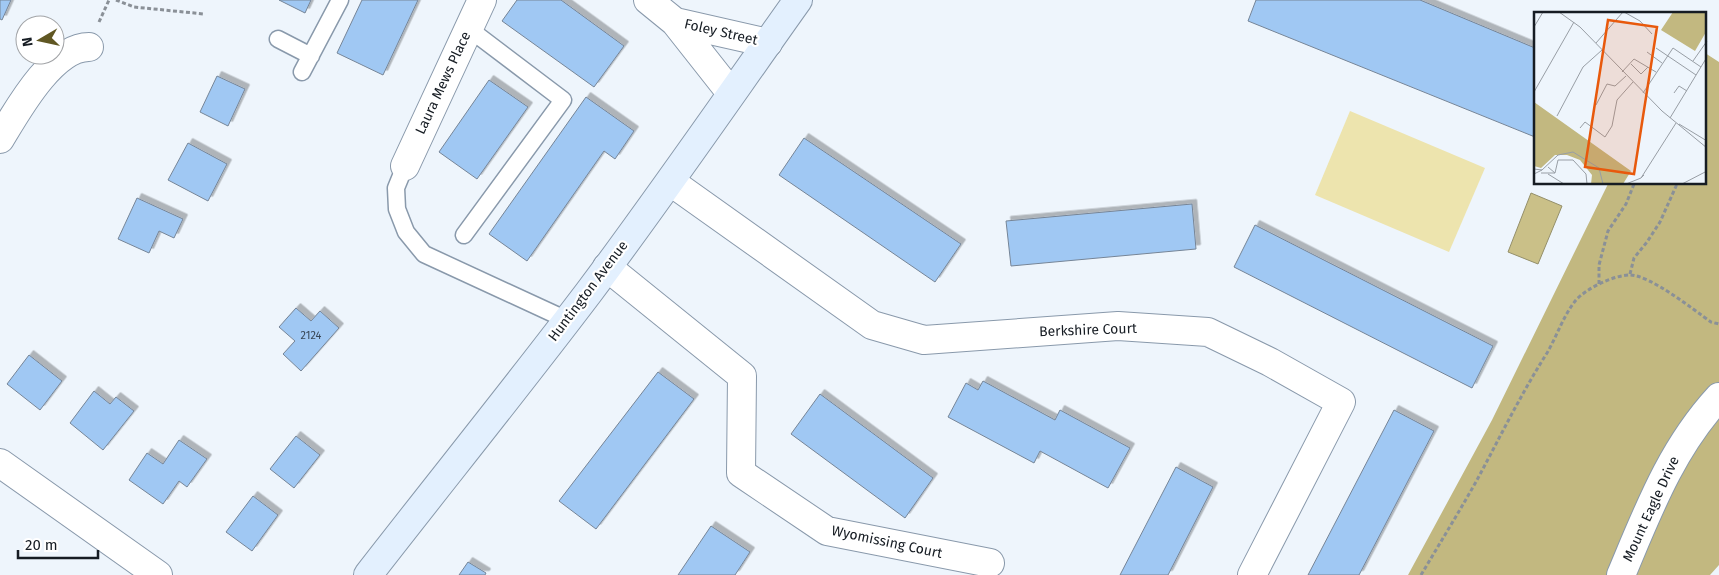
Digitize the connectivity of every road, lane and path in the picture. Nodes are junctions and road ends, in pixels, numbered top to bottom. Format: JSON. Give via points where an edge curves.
{"nodes":[{"id":1,"x":116,"y":0,"type":"edge"},
{"id":2,"x":340,"y":0,"type":"edge"},
{"id":3,"x":482,"y":0,"type":"edge"},
{"id":4,"x":648,"y":0,"type":"edge"},
{"id":5,"x":798,"y":0,"type":"edge"},
{"id":6,"x":204,"y":14,"type":"dead end"},
{"id":7,"x":675,"y":22,"type":"junction"},
{"id":8,"x":468,"y":28,"type":"junction"},
{"id":9,"x":278,"y":39,"type":"dead end"},
{"id":10,"x":768,"y":43,"type":"junction"},
{"id":11,"x":89,"y":47,"type":"dead end"},
{"id":12,"x":311,"y":56,"type":"junction"},
{"id":13,"x":302,"y":72,"type":"dead end"},
{"id":14,"x":731,"y":93,"type":"junction"},
{"id":15,"x":0,"y":139,"type":"edge"},
{"id":16,"x":405,"y":166,"type":"joint"},
{"id":17,"x":671,"y":182,"type":"junction"},
{"id":18,"x":1634,"y":185,"type":"edge"},
{"id":19,"x":1678,"y":185,"type":"edge"},
{"id":20,"x":464,"y":235,"type":"dead end"},
{"id":21,"x":607,"y":267,"type":"junction"},
{"id":22,"x":1630,"y":274,"type":"junction"},
{"id":23,"x":1599,"y":284,"type":"junction"},
{"id":24,"x":567,"y":320,"type":"junction"},
{"id":25,"x":1719,"y":324,"type":"edge"},
{"id":26,"x":1719,"y":396,"type":"edge"},
{"id":27,"x":0,"y":463,"type":"edge"},
{"id":28,"x":990,"y":563,"type":"dead end"},
{"id":29,"x":158,"y":575,"type":"edge"},
{"id":30,"x":368,"y":575,"type":"edge"},
{"id":31,"x":1252,"y":575,"type":"edge"},
{"id":32,"x":1421,"y":575,"type":"edge"},
{"id":33,"x":1621,"y":575,"type":"edge"}],
"edges":[{"from":1,"to":6,"type":"path","via":[[134,7]]},
{"from":2,"to":12,"type":"lane"},
{"from":3,"to":8,"type":"street","name":"Laura Mews Place"},
{"from":4,"to":7,"type":"street","name":"Foley Street"},
{"from":5,"to":10,"type":"main road","name":"Huntington Avenue"},
{"from":7,"to":10,"type":"street","name":"Foley Street"},
{"from":7,"to":14,"type":"street","name":"Foley Street"},
{"from":8,"to":16,"type":"street","name":"Laura Mews Place"},
{"from":8,"to":20,"type":"lane","via":[[563,100]]},
{"from":9,"to":12,"type":"lane"},
{"from":10,"to":14,"type":"main road","name":"Huntington Avenue"},
{"from":11,"to":15,"type":"street","via":[[80,47],[46,71]]},
{"from":12,"to":13,"type":"lane"},
{"from":14,"to":17,"type":"main road","name":"Huntington Avenue"},
{"from":16,"to":24,"type":"lane","via":[[396,188],[397,209],[406,232],[424,254]]},
{"from":17,"to":21,"type":"main road","name":"Huntington Avenue"},
{"from":17,"to":31,"type":"street","name":"Berkshire Court","via":[[872,325],[924,340],[1118,326],[1208,332],[1341,402]]},
{"from":18,"to":23,"type":"path","via":[[1626,204],[1608,231],[1599,265]]},
{"from":19,"to":22,"type":"path","via":[[1660,222],[1634,258]]},
{"from":21,"to":24,"type":"main road","name":"Huntington Avenue"},
{"from":21,"to":28,"type":"street","name":"Wyomissing Court","via":[[742,376],[741,473],[827,531]]},
{"from":22,"to":23,"type":"path"},
{"from":22,"to":25,"type":"path","via":[[1649,280],[1711,322]]},
{"from":23,"to":32,"type":"path","via":[[1586,290],[1560,326]]},
{"from":24,"to":30,"type":"main road","name":"Huntington Avenue"},
{"from":26,"to":33,"type":"street","name":"Mount Eagle Drive","via":[[1681,446],[1655,494]]},
{"from":27,"to":29,"type":"street"}]}
